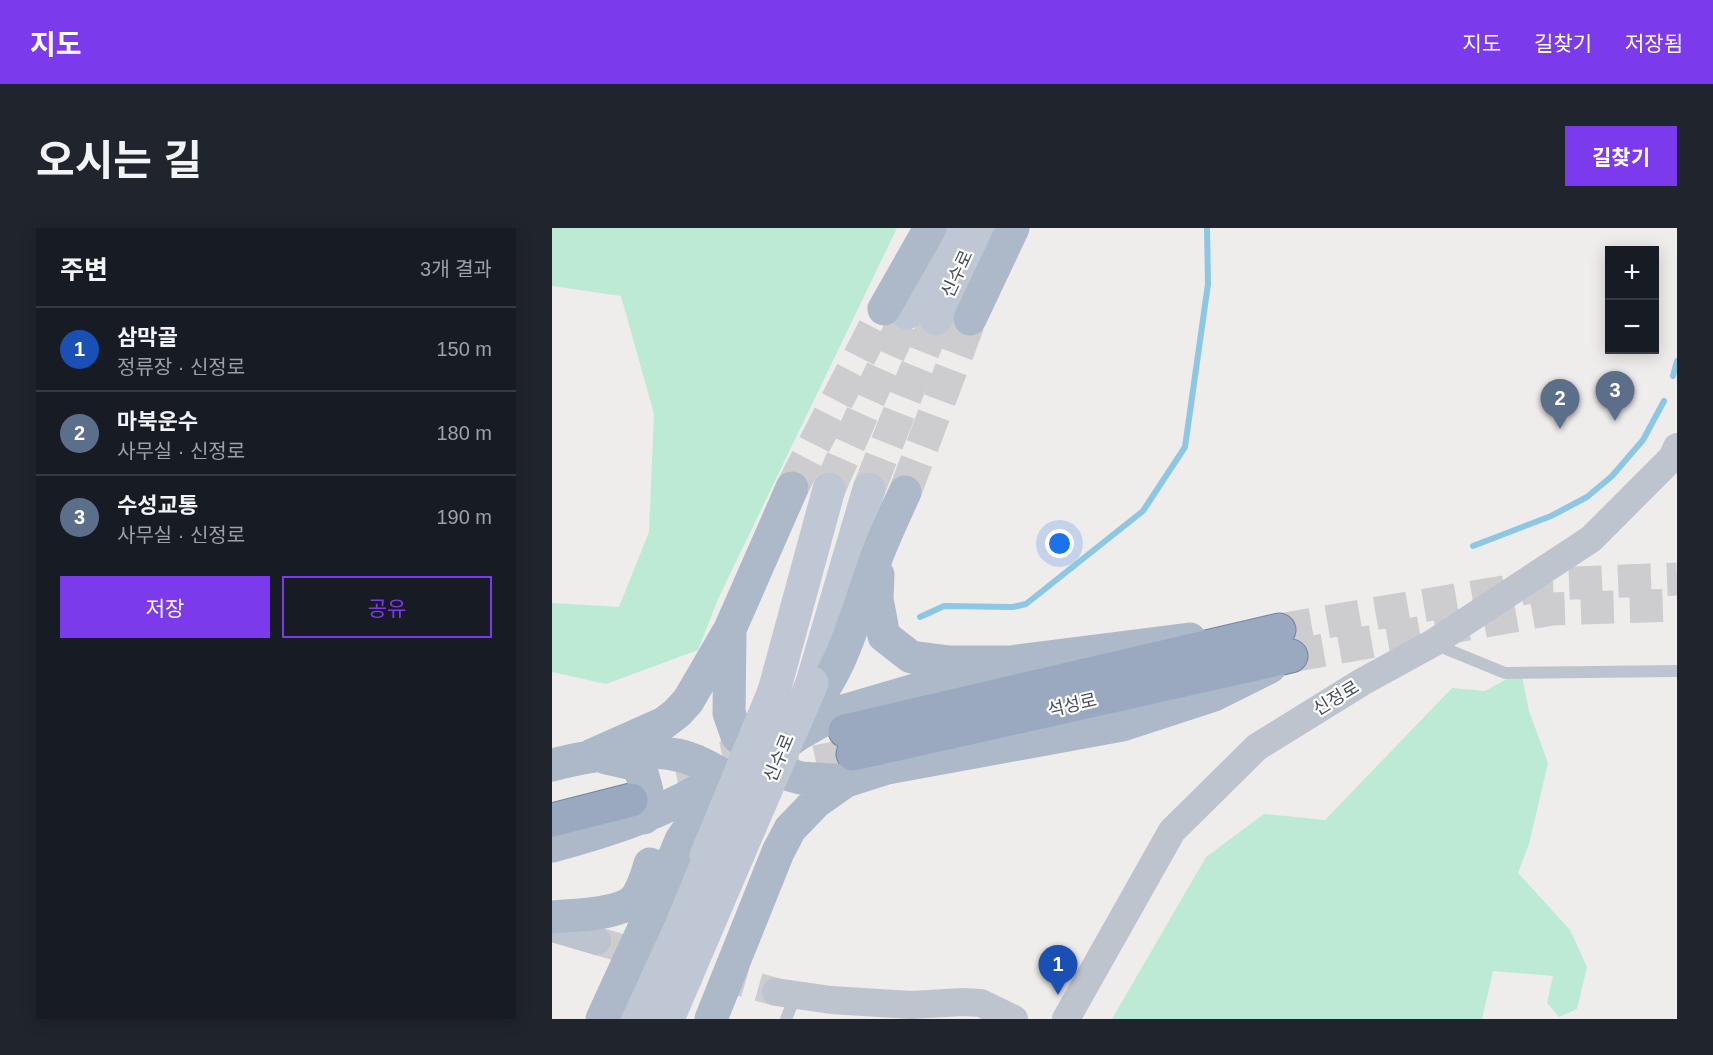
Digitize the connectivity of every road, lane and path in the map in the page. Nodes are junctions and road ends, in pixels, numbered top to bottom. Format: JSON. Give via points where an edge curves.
{"nodes":[{"id":1,"x":930,"y":228,"type":"edge"},
{"id":2,"x":951,"y":228,"type":"edge"},
{"id":3,"x":978,"y":228,"type":"edge"},
{"id":4,"x":1013,"y":228,"type":"edge"},
{"id":5,"x":909,"y":314,"type":"junction"},
{"id":6,"x":970,"y":319,"type":"tunnel mouth"},
{"id":7,"x":1677,"y":447,"type":"edge"},
{"id":8,"x":792,"y":488,"type":"tunnel mouth"},
{"id":9,"x":829,"y":489,"type":"tunnel mouth"},
{"id":10,"x":869,"y":489,"type":"tunnel mouth"},
{"id":11,"x":905,"y":492,"type":"tunnel mouth"},
{"id":12,"x":878,"y":552,"type":"junction"},
{"id":13,"x":730,"y":629,"type":"junction"},
{"id":14,"x":1285,"y":643,"type":"junction"},
{"id":15,"x":1433,"y":643,"type":"junction"},
{"id":16,"x":1010,"y":662,"type":"junction"},
{"id":17,"x":1677,"y":671,"type":"edge"},
{"id":18,"x":845,"y":745,"type":"junction"},
{"id":19,"x":592,"y":755,"type":"junction"},
{"id":20,"x":759,"y":755,"type":"junction"},
{"id":21,"x":552,"y":765,"type":"edge"},
{"id":22,"x":887,"y":768,"type":"junction"},
{"id":23,"x":727,"y":778,"type":"junction"},
{"id":24,"x":552,"y":797,"type":"edge"},
{"id":25,"x":634,"y":799,"type":"junction"},
{"id":26,"x":552,"y":820,"type":"edge"},
{"id":27,"x":596,"y":835,"type":"junction"},
{"id":28,"x":552,"y":846,"type":"edge"},
{"id":29,"x":778,"y":852,"type":"junction"},
{"id":30,"x":722,"y":855,"type":"junction"},
{"id":31,"x":651,"y":862,"type":"junction"},
{"id":32,"x":552,"y":917,"type":"edge"},
{"id":33,"x":649,"y":917,"type":"junction"},
{"id":34,"x":552,"y":928,"type":"edge"},
{"id":35,"x":597,"y":942,"type":"tunnel mouth"},
{"id":36,"x":786,"y":1002,"type":"tunnel mouth"},
{"id":37,"x":602,"y":1019,"type":"edge"},
{"id":38,"x":634,"y":1019,"type":"edge"},
{"id":39,"x":668,"y":1019,"type":"edge"},
{"id":40,"x":711,"y":1019,"type":"edge"},
{"id":41,"x":1014,"y":1019,"type":"edge"},
{"id":42,"x":1066,"y":1019,"type":"edge"}],
"edges":[{"from":1,"to":5,"type":"main road"},
{"from":2,"to":5,"type":"main road","name":"신수로"},
{"from":3,"to":5,"type":"main road","name":"신수로"},
{"from":4,"to":6,"type":"main road"},
{"from":7,"to":15,"type":"street","name":"신정로","via":[[1672,458],[1591,539]]},
{"from":8,"to":13,"type":"main road"},
{"from":9,"to":30,"type":"main road","name":"신수로","bridge":true,"via":[[774,691]]},
{"from":10,"to":30,"type":"main road","name":"신수로","bridge":true,"via":[[812,683]]},
{"from":11,"to":12,"type":"main road"},
{"from":12,"to":16,"type":"main road","via":[[877,599],[884,636],[911,657],[950,662]]},
{"from":12,"to":20,"type":"main road","via":[[857,617],[822,695]]},
{"from":13,"to":19,"type":"main road","via":[[698,686],[677,714]]},
{"from":13,"to":20,"type":"main road","via":[[729,712],[737,736]]},
{"from":14,"to":16,"type":"main road"},
{"from":14,"to":18,"type":"highway","name":"석성로"},
{"from":14,"to":22,"type":"main road","via":[[1214,695],[1122,725]]},
{"from":15,"to":17,"type":"lane","via":[[1505,673]]},
{"from":15,"to":42,"type":"street","name":"신정로","via":[[1257,747],[1172,831]]},
{"from":16,"to":18,"type":"main road"},
{"from":18,"to":20,"type":"main road"},
{"from":18,"to":20,"type":"main road","via":[[801,778],[779,772]]},
{"from":18,"to":22,"type":"main road"},
{"from":18,"to":22,"type":"main road","via":[[833,728],[836,745],[852,765]]},
{"from":18,"to":29,"type":"main road","via":[[816,802],[790,829]]},
{"from":19,"to":21,"type":"main road"},
{"from":19,"to":23,"type":"main road","via":[[677,755]]},
{"from":19,"to":25,"type":"main road","via":[[637,765],[647,784],[648,805]]},
{"from":20,"to":23,"type":"main road"},
{"from":23,"to":25,"type":"main road","via":[[686,799]]},
{"from":23,"to":29,"type":"main road","via":[[768,810],[777,830]]},
{"from":23,"to":33,"type":"main road","via":[[681,840]]},
{"from":24,"to":25,"type":"highway"},
{"from":25,"to":26,"type":"highway"},
{"from":25,"to":27,"type":"main road"},
{"from":27,"to":28,"type":"main road"},
{"from":27,"to":31,"type":"main road","via":[[640,847]]},
{"from":29,"to":40,"type":"main road"},
{"from":30,"to":38,"type":"main road","name":"신수로"},
{"from":30,"to":39,"type":"main road","name":"신수로"},
{"from":31,"to":32,"type":"main road","via":[[643,887],[624,907]]},
{"from":31,"to":33,"type":"main road","via":[[654,874]]},
{"from":33,"to":37,"type":"main road"},
{"from":34,"to":35,"type":"street"},
{"from":36,"to":41,"type":"street","via":[[981,1003]]}]}
